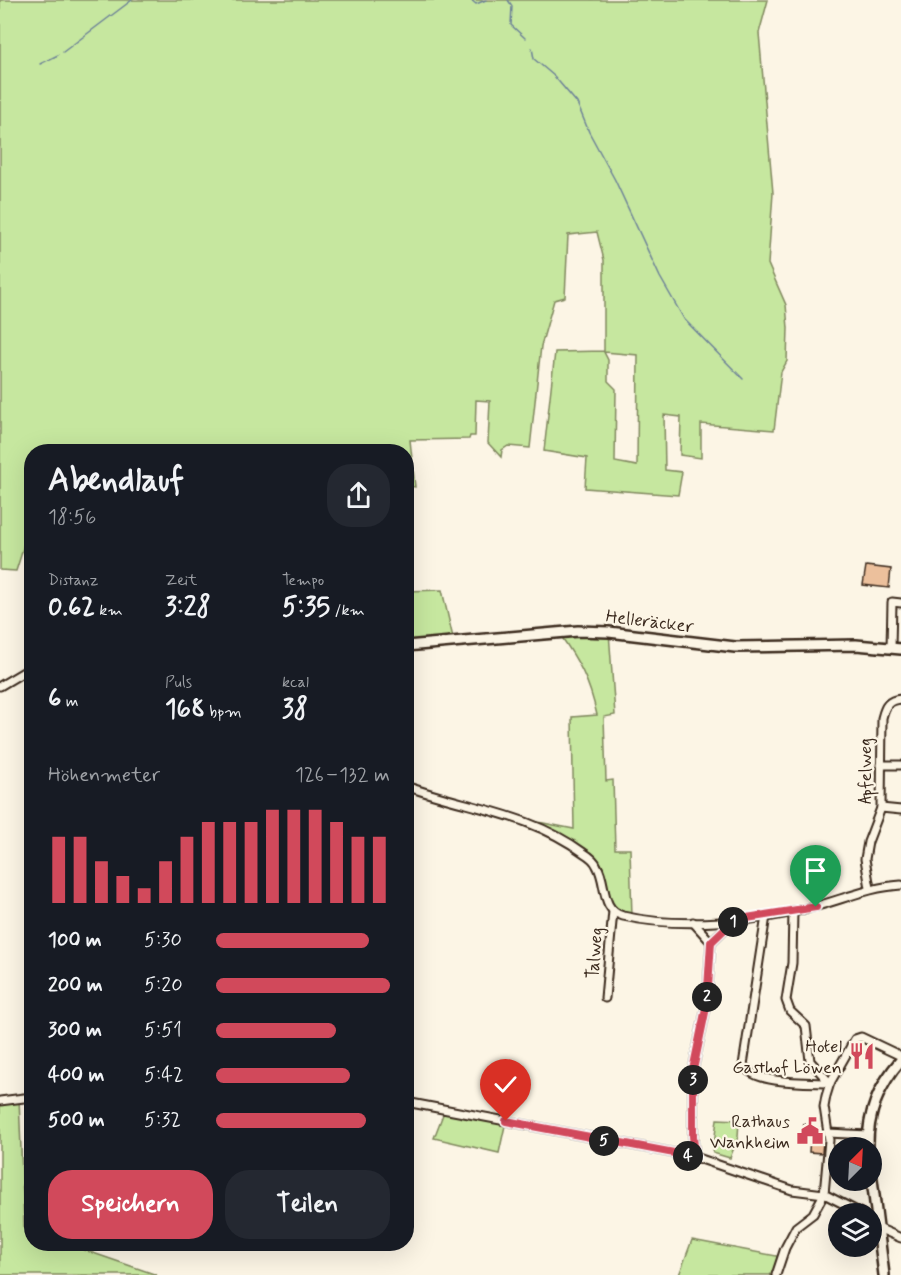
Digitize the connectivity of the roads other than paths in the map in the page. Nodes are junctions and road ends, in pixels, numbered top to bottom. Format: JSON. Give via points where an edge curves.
{"nodes":[{"id":1,"x":901,"y":603,"type":"edge"},
{"id":2,"x":414,"y":645,"type":"edge"},
{"id":3,"x":896,"y":648,"type":"edge"},
{"id":4,"x":24,"y":672,"type":"edge"},
{"id":5,"x":0,"y":686,"type":"edge"},
{"id":6,"x":901,"y":699,"type":"edge"},
{"id":7,"x":881,"y":765,"type":"junction"},
{"id":8,"x":901,"y":765,"type":"edge"},
{"id":9,"x":414,"y":788,"type":"edge"},
{"id":10,"x":881,"y":808,"type":"junction"},
{"id":11,"x":901,"y":810,"type":"edge"},
{"id":12,"x":901,"y":885,"type":"edge"},
{"id":13,"x":870,"y":888,"type":"junction"},
{"id":14,"x":613,"y":910,"type":"junction"},
{"id":15,"x":793,"y":911,"type":"junction"},
{"id":16,"x":766,"y":916,"type":"junction"},
{"id":17,"x":734,"y":920,"type":"junction"},
{"id":18,"x":693,"y":922,"type":"junction"},
{"id":19,"x":711,"y":942,"type":"junction"},
{"id":20,"x":605,"y":998,"type":"dead end"},
{"id":21,"x":901,"y":1056,"type":"edge"},
{"id":22,"x":901,"y":1060,"type":"edge"},
{"id":23,"x":830,"y":1083,"type":"junction"},
{"id":24,"x":24,"y":1097,"type":"edge"},
{"id":25,"x":0,"y":1101,"type":"edge"},
{"id":26,"x":414,"y":1104,"type":"edge"},
{"id":27,"x":828,"y":1133,"type":"junction"},
{"id":28,"x":868,"y":1135,"type":"joint"},
{"id":29,"x":695,"y":1157,"type":"junction"},
{"id":30,"x":824,"y":1194,"type":"junction"},
{"id":31,"x":842,"y":1203,"type":"edge"},
{"id":32,"x":882,"y":1227,"type":"edge"},
{"id":33,"x":901,"y":1238,"type":"edge"},
{"id":34,"x":881,"y":1257,"type":"edge"},
{"id":35,"x":776,"y":1275,"type":"edge"},
{"id":36,"x":884,"y":1275,"type":"edge"}],
"edges":[{"from":1,"to":3,"type":"street","name":"Helleräcker","via":[[892,602]]},
{"from":2,"to":3,"type":"street","name":"Helleräcker","via":[[578,631],[735,647]]},
{"from":4,"to":5,"type":"street"},
{"from":6,"to":7,"type":"street","name":"Apfelweg","via":[[892,700],[884,710]]},
{"from":7,"to":8,"type":"street"},
{"from":7,"to":10,"type":"street","name":"Apfelweg"},
{"from":9,"to":14,"type":"street","via":[[518,818],[560,837],[598,867]]},
{"from":10,"to":11,"type":"street"},
{"from":10,"to":13,"type":"street","name":"Apfelweg","via":[[866,850]]},
{"from":12,"to":13,"type":"street"},
{"from":13,"to":15,"type":"street"},
{"from":14,"to":18,"type":"street","via":[[621,915]]},
{"from":14,"to":20,"type":"street","name":"Talweg"},
{"from":15,"to":16,"type":"street"},
{"from":15,"to":23,"type":"street","via":[[792,963],[786,1000],[790,1011],[806,1026],[810,1061]]},
{"from":16,"to":17,"type":"street"},
{"from":16,"to":23,"type":"street","via":[[743,1065],[771,1080]]},
{"from":17,"to":18,"type":"street"},
{"from":17,"to":19,"type":"street"},
{"from":18,"to":19,"type":"street"},
{"from":19,"to":29,"type":"street","via":[[707,1003],[693,1070]]},
{"from":21,"to":23,"type":"street","via":[[867,1038],[855,1039]]},
{"from":22,"to":28,"type":"street","via":[[882,1085]]},
{"from":23,"to":27,"type":"street","via":[[824,1107]]},
{"from":24,"to":25,"type":"street"},
{"from":26,"to":29,"type":"street"},
{"from":27,"to":28,"type":"street"},
{"from":27,"to":30,"type":"street"},
{"from":29,"to":30,"type":"street","via":[[792,1190]]},
{"from":30,"to":31,"type":"street"},
{"from":30,"to":35,"type":"street","via":[[813,1214],[796,1227]]},
{"from":32,"to":33,"type":"street"},
{"from":34,"to":36,"type":"street"}]}
